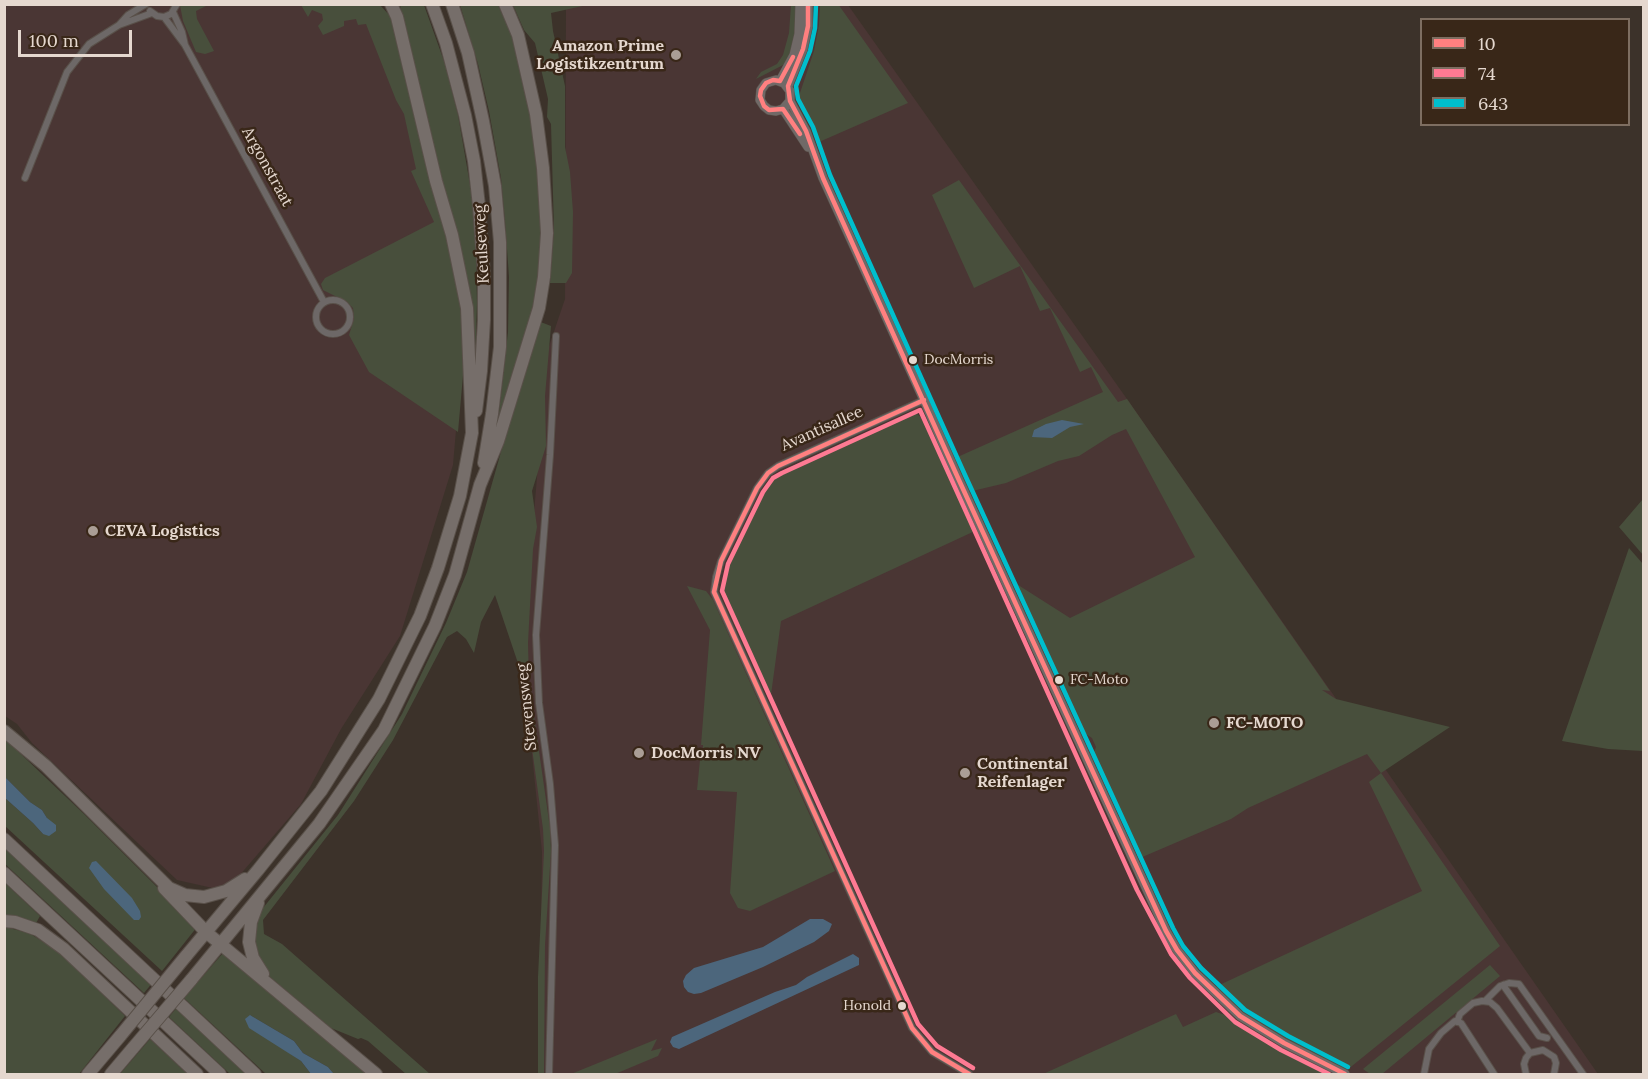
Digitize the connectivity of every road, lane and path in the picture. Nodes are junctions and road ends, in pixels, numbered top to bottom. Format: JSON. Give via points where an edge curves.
{"nodes":[{"id":1,"x":146,"y":4,"type":"edge"},
{"id":2,"x":177,"y":4,"type":"edge"},
{"id":3,"x":392,"y":4,"type":"edge"},
{"id":4,"x":452,"y":4,"type":"edge"},
{"id":5,"x":506,"y":4,"type":"edge"},
{"id":6,"x":800,"y":4,"type":"edge"},
{"id":7,"x":808,"y":4,"type":"edge"},
{"id":8,"x":433,"y":5,"type":"edge"},
{"id":9,"x":173,"y":12,"type":"junction"},
{"id":10,"x":152,"y":13,"type":"junction"},
{"id":11,"x":164,"y":17,"type":"junction"},
{"id":12,"x":119,"y":25,"type":"junction"},
{"id":13,"x":185,"y":45,"type":"junction"},
{"id":14,"x":784,"y":83,"type":"junction"},
{"id":15,"x":790,"y":101,"type":"junction"},
{"id":16,"x":783,"y":109,"type":"junction"},
{"id":17,"x":814,"y":157,"type":"junction"},
{"id":18,"x":25,"y":178,"type":"dead end"},
{"id":19,"x":324,"y":302,"type":"junction"},
{"id":20,"x":556,"y":336,"type":"dead end"},
{"id":21,"x":924,"y":400,"type":"junction"},
{"id":22,"x":472,"y":433,"type":"junction"},
{"id":23,"x":480,"y":484,"type":"junction"},
{"id":24,"x":4,"y":730,"type":"edge"},
{"id":25,"x":4,"y":839,"type":"edge"},
{"id":26,"x":151,"y":870,"type":"junction"},
{"id":27,"x":258,"y":870,"type":"junction"},
{"id":28,"x":4,"y":873,"type":"edge"},
{"id":29,"x":262,"y":894,"type":"junction"},
{"id":30,"x":4,"y":921,"type":"edge"},
{"id":31,"x":206,"y":932,"type":"junction"},
{"id":32,"x":220,"y":944,"type":"junction"},
{"id":33,"x":267,"y":984,"type":"junction"},
{"id":34,"x":1503,"y":985,"type":"junction"},
{"id":35,"x":1485,"y":1000,"type":"junction"},
{"id":36,"x":1457,"y":1022,"type":"junction"},
{"id":37,"x":1554,"y":1033,"type":"junction"},
{"id":38,"x":1547,"y":1038,"type":"junction"},
{"id":39,"x":1545,"y":1051,"type":"junction"},
{"id":40,"x":1530,"y":1053,"type":"junction"},
{"id":41,"x":88,"y":1074,"type":"edge"},
{"id":42,"x":111,"y":1074,"type":"edge"},
{"id":43,"x":197,"y":1074,"type":"edge"},
{"id":44,"x":220,"y":1074,"type":"edge"},
{"id":45,"x":255,"y":1074,"type":"edge"},
{"id":46,"x":376,"y":1074,"type":"edge"},
{"id":47,"x":549,"y":1074,"type":"edge"},
{"id":48,"x":969,"y":1074,"type":"edge"},
{"id":49,"x":1345,"y":1074,"type":"edge"},
{"id":50,"x":1424,"y":1074,"type":"edge"},
{"id":51,"x":1494,"y":1074,"type":"edge"},
{"id":52,"x":1526,"y":1074,"type":"edge"},
{"id":53,"x":1554,"y":1074,"type":"edge"},
{"id":54,"x":1583,"y":1074,"type":"edge"}],
"edges":[{"from":1,"to":10,"type":"street"},
{"from":1,"to":12,"type":"street"},
{"from":2,"to":9,"type":"street"},
{"from":3,"to":22,"type":"highway","via":[[462,281],[469,334]]},
{"from":4,"to":23,"type":"highway","name":"Keulseweg","via":[[483,121],[500,242],[498,376]]},
{"from":5,"to":23,"type":"highway","via":[[518,35],[536,114],[543,168],[546,257],[538,308],[498,441]]},
{"from":6,"to":14,"type":"street","via":[[799,34]]},
{"from":7,"to":14,"type":"street","via":[[804,49],[793,78]]},
{"from":8,"to":22,"type":"highway","name":"Keulseweg","via":[[465,115],[480,213],[484,320]]},
{"from":9,"to":11,"type":"street"},
{"from":9,"to":13,"type":"street","name":"Argonstraat"},
{"from":10,"to":11,"type":"street"},
{"from":10,"to":12,"type":"street"},
{"from":11,"to":13,"type":"street","name":"Argonstraat"},
{"from":12,"to":18,"type":"street","via":[[89,44],[67,72]]},
{"from":13,"to":19,"type":"street","name":"Argonstraat"},
{"from":14,"to":15,"type":"street","via":[[790,91]]},
{"from":14,"to":16,"type":"street","via":[[766,83],[760,96],[766,108]]},
{"from":15,"to":16,"type":"street"},
{"from":15,"to":17,"type":"street","via":[[806,130]]},
{"from":16,"to":17,"type":"street"},
{"from":17,"to":21,"type":"street"},
{"from":19,"to":19,"type":"street","via":[[317,311],[317,323],[328,333],[340,332],[348,323],[348,311],[340,302]]},
{"from":20,"to":47,"type":"street","name":"Stevensweg","via":[[536,643],[554,835]]},
{"from":21,"to":48,"type":"street","name":"Avantisallee","via":[[768,473],[721,561],[714,592],[912,1028],[932,1052]]},
{"from":21,"to":49,"type":"street","via":[[1144,887],[1177,950],[1240,1016]]},
{"from":22,"to":27,"type":"highway","via":[[445,546],[403,651],[379,699],[321,791]]},
{"from":23,"to":29,"type":"highway","via":[[455,575],[396,707],[333,806]]},
{"from":24,"to":26,"type":"highway"},
{"from":25,"to":45,"type":"highway"},
{"from":26,"to":27,"type":"highway","via":[[169,888],[204,897],[226,891]]},
{"from":26,"to":31,"type":"highway"},
{"from":27,"to":31,"type":"highway"},
{"from":28,"to":44,"type":"highway"},
{"from":29,"to":32,"type":"highway"},
{"from":29,"to":33,"type":"highway","via":[[251,922],[249,942]]},
{"from":30,"to":43,"type":"highway","via":[[38,930],[64,949]]},
{"from":31,"to":32,"type":"highway"},
{"from":31,"to":41,"type":"highway","bridge":true},
{"from":32,"to":33,"type":"highway"},
{"from":32,"to":42,"type":"highway","bridge":true},
{"from":33,"to":46,"type":"highway"},
{"from":34,"to":35,"type":"street"},
{"from":34,"to":37,"type":"street","via":[[1519,984]]},
{"from":34,"to":38,"type":"street","via":[[1539,1036]]},
{"from":35,"to":36,"type":"street","via":[[1473,1003]]},
{"from":35,"to":40,"type":"street","via":[[1497,1008]]},
{"from":36,"to":50,"type":"street","via":[[1452,1022],[1429,1049]]},
{"from":36,"to":51,"type":"street"},
{"from":37,"to":38,"type":"street"},
{"from":37,"to":54,"type":"street"},
{"from":38,"to":39,"type":"street"},
{"from":39,"to":40,"type":"street"},
{"from":39,"to":53,"type":"street","via":[[1554,1057]]},
{"from":40,"to":52,"type":"street","via":[[1524,1064]]}]}
